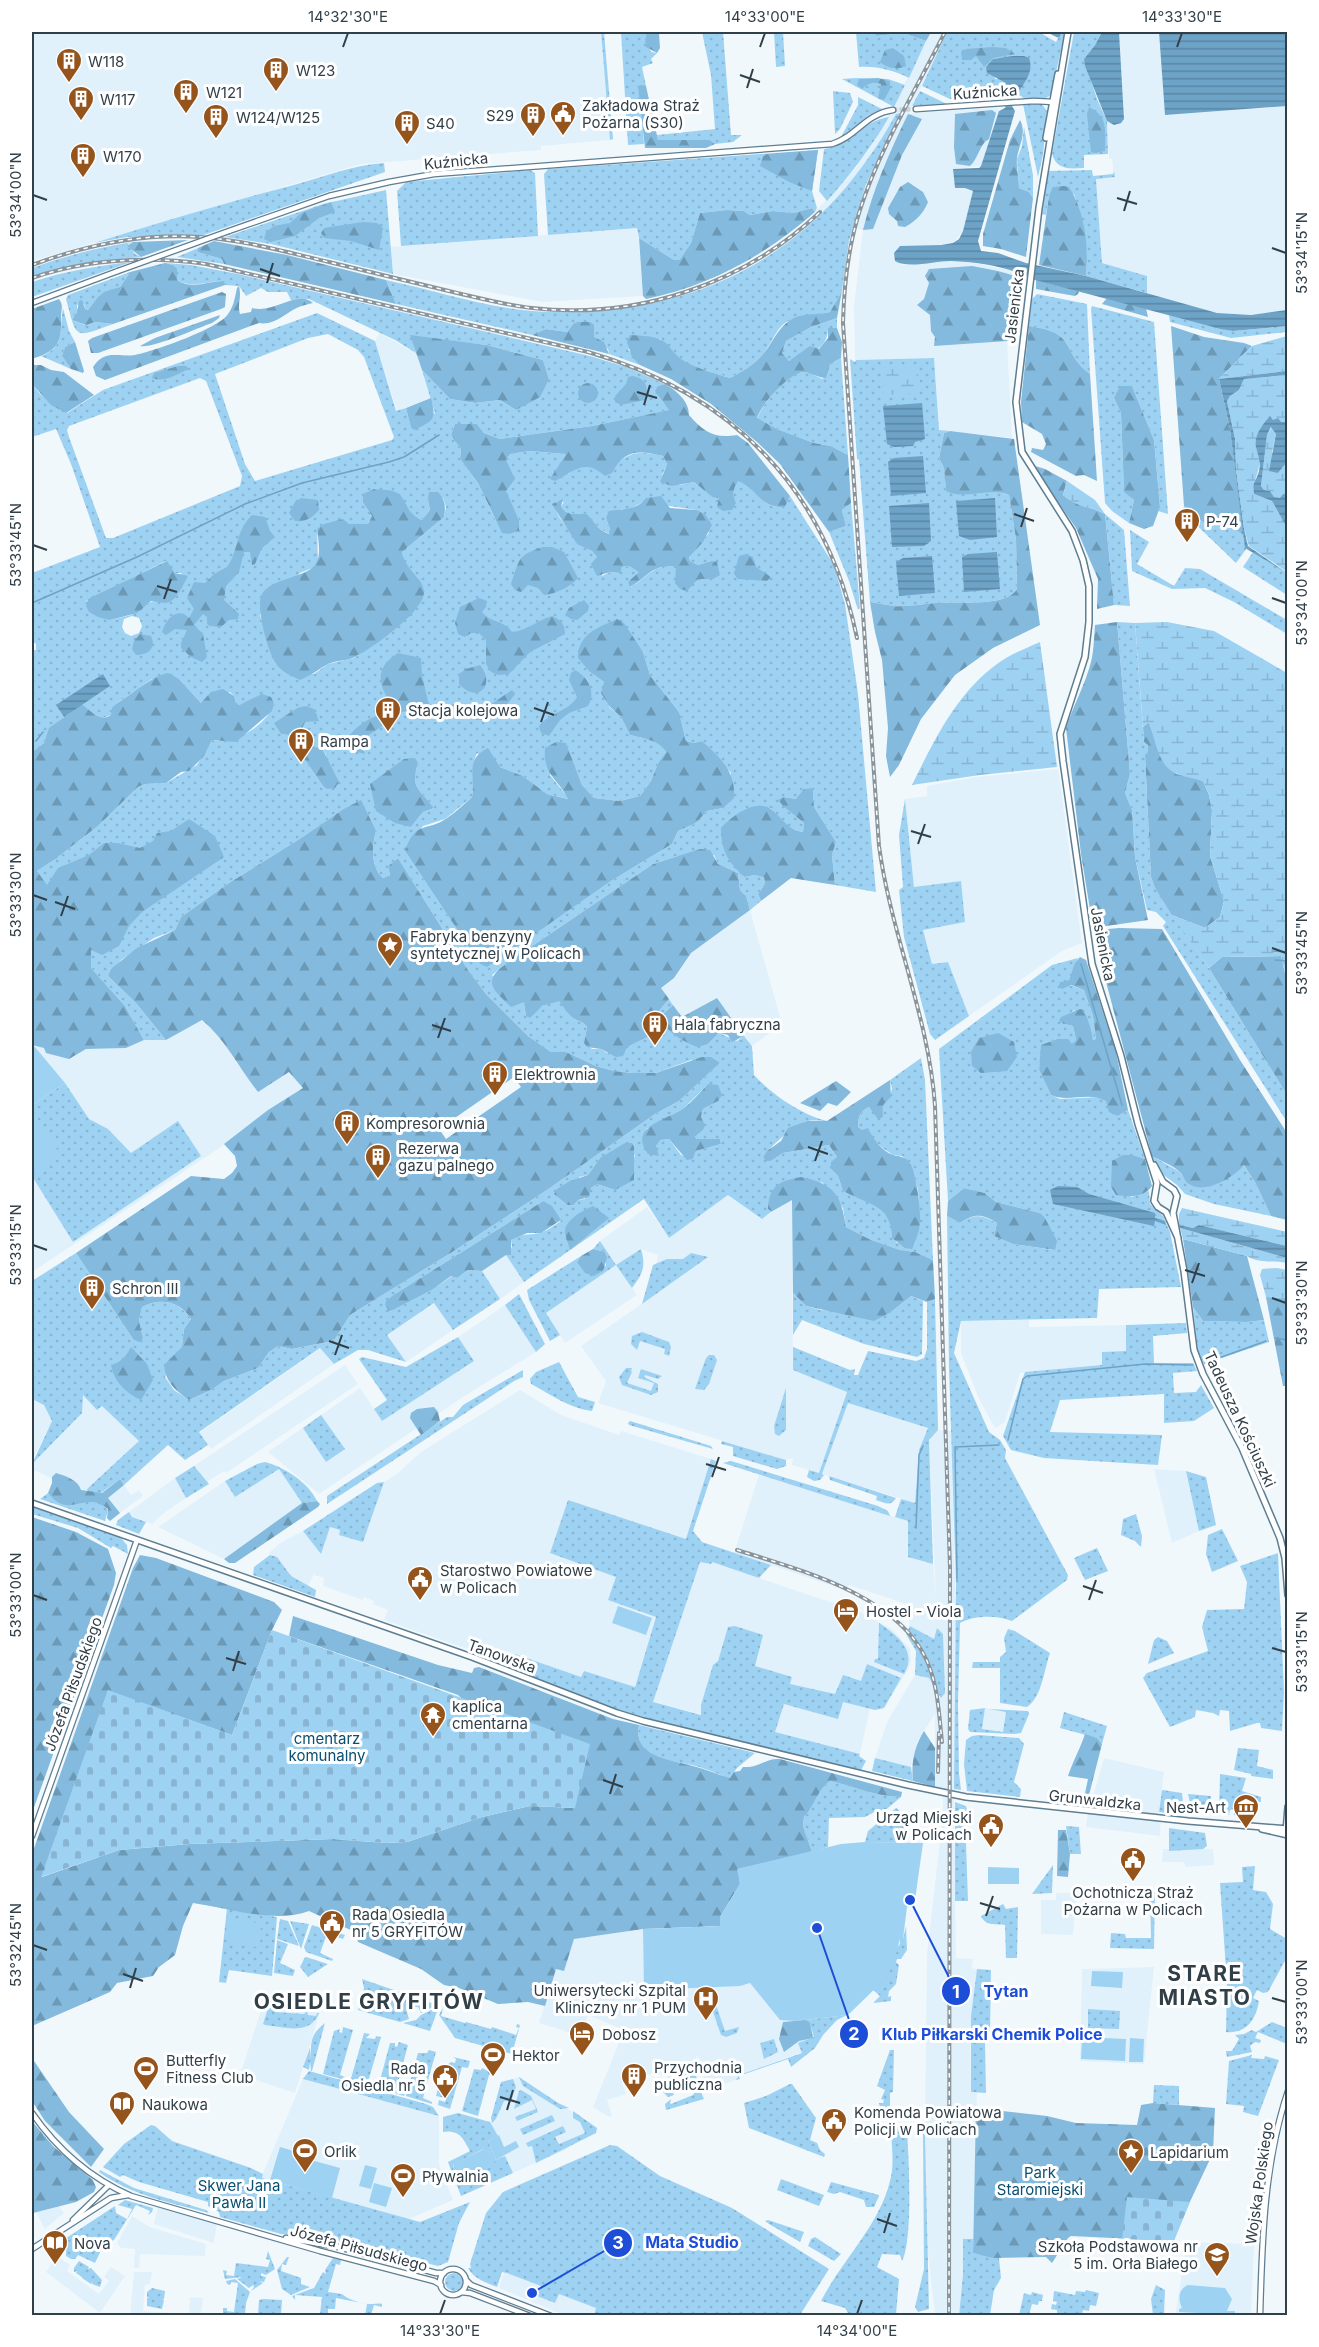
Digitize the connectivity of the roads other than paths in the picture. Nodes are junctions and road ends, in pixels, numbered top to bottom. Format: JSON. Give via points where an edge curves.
{"nodes":[{"id":1,"x":1068,"y":32,"type":"edge"},
{"id":2,"x":1053,"y":102,"type":"junction"},
{"id":3,"x":916,"y":109,"type":"tunnel mouth"},
{"id":4,"x":893,"y":110,"type":"tunnel mouth"},
{"id":5,"x":1045,"y":164,"type":"junction"},
{"id":6,"x":32,"y":303,"type":"edge"},
{"id":7,"x":1147,"y":1153,"type":"junction"},
{"id":8,"x":1168,"y":1186,"type":"junction"},
{"id":9,"x":1156,"y":1191,"type":"junction"},
{"id":10,"x":1174,"y":1206,"type":"junction"},
{"id":11,"x":1163,"y":1209,"type":"junction"},
{"id":12,"x":1178,"y":1238,"type":"junction"},
{"id":13,"x":32,"y":1503,"type":"edge"},
{"id":14,"x":137,"y":1540,"type":"junction"},
{"id":15,"x":1287,"y":1595,"type":"edge"},
{"id":16,"x":972,"y":1798,"type":"joint"},
{"id":17,"x":1287,"y":1807,"type":"edge"},
{"id":18,"x":1287,"y":1832,"type":"edge"},
{"id":19,"x":32,"y":1836,"type":"edge"},
{"id":20,"x":1287,"y":2091,"type":"edge"},
{"id":21,"x":32,"y":2113,"type":"edge"},
{"id":22,"x":110,"y":2186,"type":"junction"},
{"id":23,"x":131,"y":2196,"type":"junction"},
{"id":24,"x":111,"y":2198,"type":"junction"},
{"id":25,"x":62,"y":2230,"type":"junction"},
{"id":26,"x":270,"y":2236,"type":"junction"},
{"id":27,"x":32,"y":2249,"type":"edge"},
{"id":28,"x":444,"y":2273,"type":"junction"},
{"id":29,"x":466,"y":2280,"type":"junction"},
{"id":30,"x":441,"y":2285,"type":"junction"},
{"id":31,"x":461,"y":2292,"type":"junction"},
{"id":32,"x":530,"y":2316,"type":"edge"},
{"id":33,"x":551,"y":2316,"type":"edge"},
{"id":34,"x":1260,"y":2316,"type":"edge"}],
"edges":[{"from":1,"to":2,"type":"main road","name":"Jasienicka"},
{"from":2,"to":3,"type":"street","name":"Kuźnicka"},
{"from":2,"to":5,"type":"main road","name":"Jasienicka"},
{"from":2,"to":5,"type":"main road","name":"Jasienicka"},
{"from":4,"to":6,"type":"street","name":"Kuźnicka","bridge":true,"via":[[874,115],[832,144],[434,174],[389,182],[329,196]]},
{"from":5,"to":7,"type":"main road","name":"Jasienicka","via":[[1016,393],[1017,420],[1022,452],[1072,531],[1089,586],[1085,657],[1060,734],[1090,957]]},
{"from":7,"to":8,"type":"main road","name":"Jasienicka"},
{"from":7,"to":9,"type":"main road","name":"Jasienicka"},
{"from":8,"to":9,"type":"main road"},
{"from":8,"to":10,"type":"main road","via":[[1177,1195]]},
{"from":9,"to":11,"type":"main road","via":[[1155,1202]]},
{"from":10,"to":11,"type":"main road"},
{"from":10,"to":12,"type":"main road"},
{"from":11,"to":12,"type":"main road"},
{"from":12,"to":15,"type":"main road","name":"Tadeusza Kościuszki","via":[[1196,1356],[1242,1448],[1280,1538]]},
{"from":13,"to":14,"type":"main road","name":"Tanowska"},
{"from":14,"to":16,"type":"main road","name":"Tanowska","via":[[631,1717]]},
{"from":14,"to":19,"type":"street","name":"Józefa Piłsudskiego"},
{"from":16,"to":18,"type":"main road","name":"Grunwaldzka"},
{"from":17,"to":18,"type":"main road"},
{"from":20,"to":34,"type":"street","name":"Wojska Polskiego","via":[[1264,2215]]},
{"from":21,"to":22,"type":"street","name":"Józefa Piłsudskiego","via":[[66,2153]]},
{"from":22,"to":23,"type":"street","name":"Józefa Piłsudskiego"},
{"from":22,"to":24,"type":"street"},
{"from":22,"to":25,"type":"street"},
{"from":23,"to":24,"type":"street"},
{"from":23,"to":26,"type":"street","name":"Józefa Piłsudskiego"},
{"from":24,"to":25,"type":"street"},
{"from":25,"to":27,"type":"street"},
{"from":26,"to":28,"type":"street","name":"Józefa Piłsudskiego","via":[[339,2247]]},
{"from":26,"to":30,"type":"street","name":"Józefa Piłsudskiego"},
{"from":28,"to":29,"type":"street","via":[[458,2270]]},
{"from":28,"to":30,"type":"street"},
{"from":29,"to":31,"type":"street"},
{"from":29,"to":33,"type":"street"},
{"from":30,"to":31,"type":"street","via":[[449,2294]]},
{"from":31,"to":32,"type":"street"}]}
